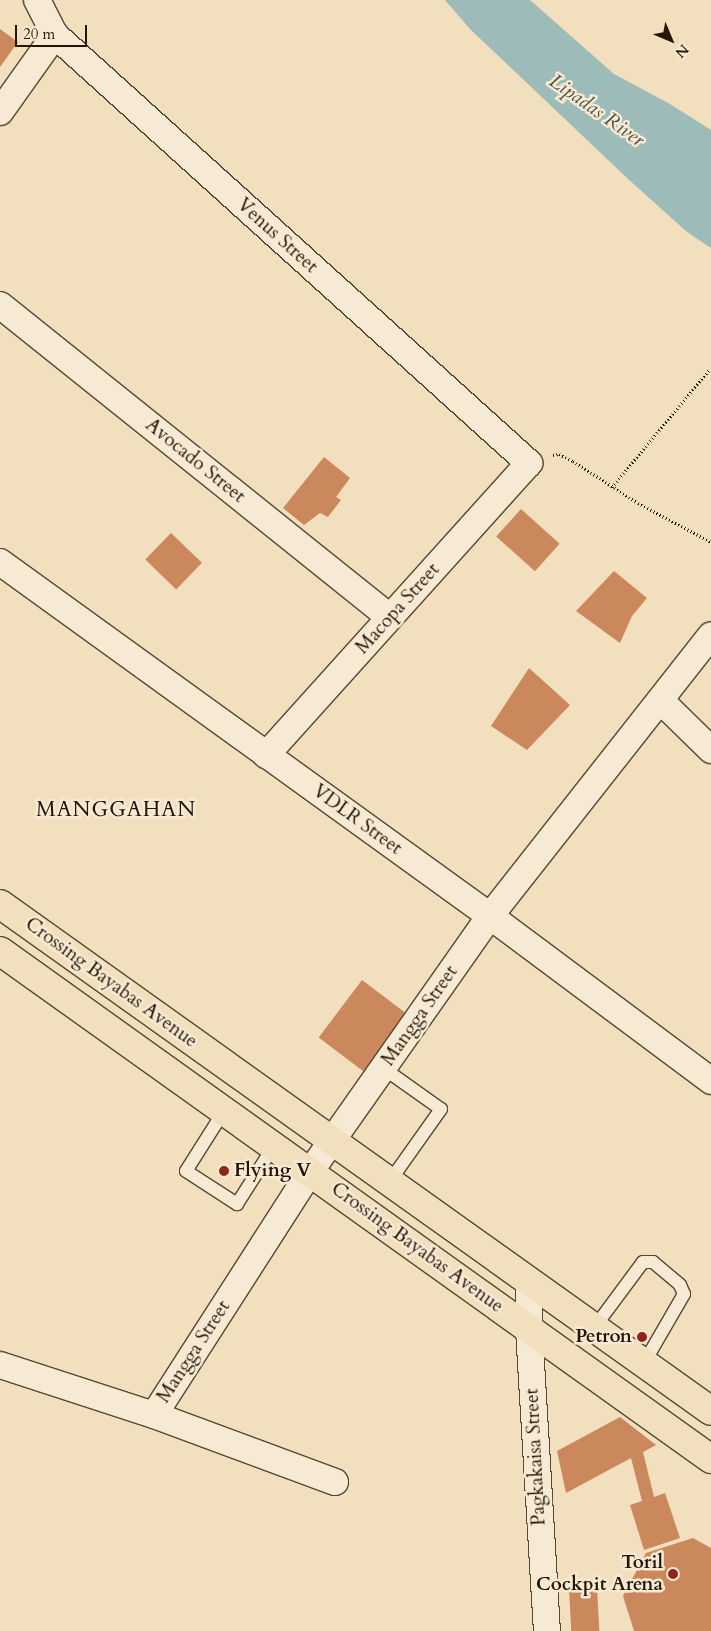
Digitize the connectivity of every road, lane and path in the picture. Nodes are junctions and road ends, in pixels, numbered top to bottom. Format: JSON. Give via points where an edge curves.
{"nodes":[{"id":1,"x":37,"y":0,"type":"edge"},
{"id":2,"x":56,"y":35,"type":"junction"},
{"id":3,"x":0,"y":112,"type":"edge"},
{"id":4,"x":0,"y":305,"type":"edge"},
{"id":5,"x":709,"y":370,"type":"dead end"},
{"id":6,"x":529,"y":463,"type":"junction"},
{"id":7,"x":612,"y":486,"type":"junction"},
{"id":8,"x":711,"y":542,"type":"edge"},
{"id":9,"x":0,"y":562,"type":"edge"},
{"id":10,"x":390,"y":617,"type":"junction"},
{"id":11,"x":711,"y":636,"type":"edge"},
{"id":12,"x":661,"y":701,"type":"junction"},
{"id":13,"x":711,"y":750,"type":"edge"},
{"id":14,"x":266,"y":754,"type":"junction"},
{"id":15,"x":0,"y":904,"type":"edge"},
{"id":16,"x":490,"y":916,"type":"junction"},
{"id":17,"x":0,"y":952,"type":"edge"},
{"id":18,"x":383,"y":1068,"type":"junction"},
{"id":19,"x":711,"y":1081,"type":"edge"},
{"id":20,"x":224,"y":1111,"type":"junction"},
{"id":21,"x":332,"y":1140,"type":"junction"},
{"id":22,"x":274,"y":1146,"type":"junction"},
{"id":23,"x":310,"y":1172,"type":"junction"},
{"id":24,"x":390,"y":1181,"type":"junction"},
{"id":25,"x":530,"y":1282,"type":"junction"},
{"id":26,"x":594,"y":1328,"type":"junction"},
{"id":27,"x":529,"y":1329,"type":"junction"},
{"id":28,"x":644,"y":1363,"type":"junction"},
{"id":29,"x":0,"y":1365,"type":"edge"},
{"id":30,"x":711,"y":1411,"type":"edge"},
{"id":31,"x":154,"y":1415,"type":"junction"},
{"id":32,"x":711,"y":1459,"type":"edge"},
{"id":33,"x":336,"y":1482,"type":"dead end"},
{"id":34,"x":547,"y":1631,"type":"edge"}],
"edges":[{"from":1,"to":2,"type":"street","name":"Venus Street"},
{"from":2,"to":3,"type":"street"},
{"from":2,"to":6,"type":"street","name":"Venus Street"},
{"from":4,"to":10,"type":"street","name":"Avocado Street"},
{"from":5,"to":7,"type":"path"},
{"from":6,"to":7,"type":"path","via":[[543,456],[559,454]]},
{"from":6,"to":10,"type":"street","name":"Macopa Street"},
{"from":7,"to":8,"type":"path"},
{"from":9,"to":14,"type":"street","name":"VDLR Street"},
{"from":10,"to":14,"type":"street","name":"Macopa Street"},
{"from":11,"to":12,"type":"street","name":"Mangga Street"},
{"from":12,"to":13,"type":"street"},
{"from":12,"to":16,"type":"street","name":"Mangga Street"},
{"from":14,"to":16,"type":"street","name":"VDLR Street"},
{"from":15,"to":21,"type":"main road","name":"Crossing Bayabas Avenue"},
{"from":16,"to":18,"type":"street","name":"Mangga Street"},
{"from":16,"to":19,"type":"street","name":"VDLR Street"},
{"from":17,"to":20,"type":"main road","name":"Crossing Bayabas Avenue"},
{"from":18,"to":21,"type":"street","name":"Mangga Street"},
{"from":18,"to":24,"type":"lane","via":[[441,1109]]},
{"from":20,"to":22,"type":"main road","name":"Crossing Bayabas Avenue"},
{"from":20,"to":22,"type":"lane","via":[[186,1172],[237,1204]]},
{"from":21,"to":23,"type":"street","name":"Mangga Street"},
{"from":21,"to":24,"type":"main road","name":"Crossing Bayabas Avenue"},
{"from":22,"to":23,"type":"main road","name":"Crossing Bayabas Avenue"},
{"from":23,"to":27,"type":"main road","name":"Crossing Bayabas Avenue"},
{"from":23,"to":31,"type":"street","name":"Mangga Street"},
{"from":24,"to":25,"type":"main road","name":"Crossing Bayabas Avenue"},
{"from":25,"to":26,"type":"main road","name":"Crossing Bayabas Avenue"},
{"from":25,"to":27,"type":"street","name":"Pagkakaisa Street"},
{"from":26,"to":28,"type":"main road","name":"Crossing Bayabas Avenue"},
{"from":26,"to":28,"type":"lane","via":[[643,1262],[653,1262],[680,1285],[684,1294]]},
{"from":27,"to":32,"type":"main road","name":"Crossing Bayabas Avenue"},
{"from":27,"to":34,"type":"street","name":"Pagkakaisa Street"},
{"from":28,"to":30,"type":"main road","name":"Crossing Bayabas Avenue"},
{"from":29,"to":31,"type":"street"},
{"from":31,"to":33,"type":"street"}]}
